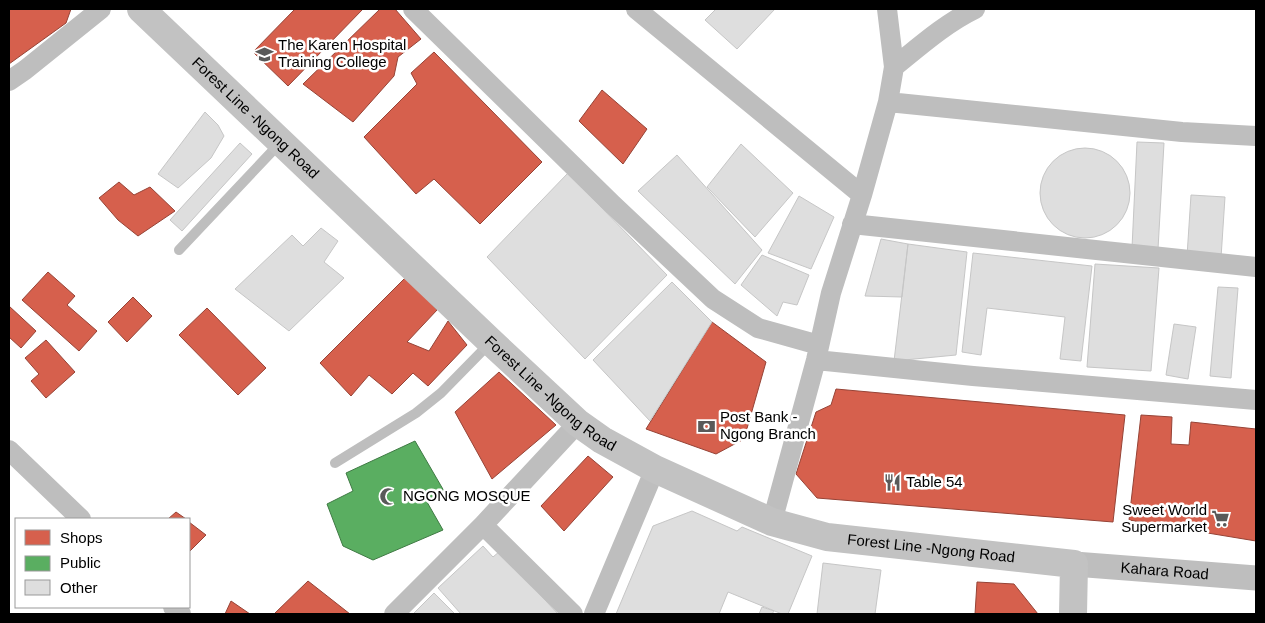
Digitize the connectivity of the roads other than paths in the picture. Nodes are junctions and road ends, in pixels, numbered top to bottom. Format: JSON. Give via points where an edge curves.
{"nodes":[{"id":1,"x":102,"y":9,"type":"edge"},
{"id":2,"x":141,"y":9,"type":"edge"},
{"id":3,"x":413,"y":9,"type":"edge"},
{"id":4,"x":636,"y":9,"type":"edge"},
{"id":5,"x":887,"y":9,"type":"edge"},
{"id":6,"x":975,"y":9,"type":"edge"},
{"id":7,"x":894,"y":66,"type":"junction"},
{"id":8,"x":9,"y":80,"type":"edge"},
{"id":9,"x":888,"y":102,"type":"junction"},
{"id":10,"x":1256,"y":136,"type":"edge"},
{"id":11,"x":282,"y":142,"type":"junction"},
{"id":12,"x":862,"y":195,"type":"junction"},
{"id":13,"x":852,"y":224,"type":"junction"},
{"id":14,"x":180,"y":250,"type":"dead end"},
{"id":15,"x":1256,"y":267,"type":"edge"},
{"id":16,"x":491,"y":342,"type":"junction"},
{"id":17,"x":817,"y":353,"type":"junction"},
{"id":18,"x":1256,"y":400,"type":"edge"},
{"id":19,"x":578,"y":423,"type":"junction"},
{"id":20,"x":9,"y":450,"type":"edge"},
{"id":21,"x":335,"y":463,"type":"dead end"},
{"id":22,"x":655,"y":469,"type":"junction"},
{"id":23,"x":80,"y":518,"type":"edge"},
{"id":24,"x":772,"y":522,"type":"junction"},
{"id":25,"x":483,"y":525,"type":"junction"},
{"id":26,"x":1074,"y":564,"type":"junction"},
{"id":27,"x":1256,"y":578,"type":"edge"},
{"id":28,"x":600,"y":613,"type":"edge"},
{"id":29,"x":394,"y":614,"type":"edge"},
{"id":30,"x":573,"y":614,"type":"edge"},
{"id":31,"x":1073,"y":614,"type":"edge"}],
"edges":[{"from":1,"to":8,"type":"street"},
{"from":2,"to":11,"type":"main road","name":"Forest Line -Ngong Road"},
{"from":3,"to":17,"type":"street","via":[[713,299],[758,328]]},
{"from":4,"to":12,"type":"street"},
{"from":5,"to":7,"type":"street"},
{"from":6,"to":7,"type":"street"},
{"from":7,"to":9,"type":"street"},
{"from":9,"to":10,"type":"street","via":[[1182,132]]},
{"from":9,"to":12,"type":"street"},
{"from":11,"to":14,"type":"lane"},
{"from":11,"to":16,"type":"main road","name":"Forest Line -Ngong Road"},
{"from":12,"to":13,"type":"street"},
{"from":13,"to":15,"type":"street"},
{"from":13,"to":17,"type":"street"},
{"from":16,"to":19,"type":"main road","name":"Forest Line -Ngong Road"},
{"from":16,"to":21,"type":"lane","via":[[441,393],[416,413]]},
{"from":17,"to":18,"type":"street","via":[[973,376]]},
{"from":17,"to":24,"type":"street"},
{"from":19,"to":22,"type":"main road","name":"Forest Line -Ngong Road"},
{"from":19,"to":25,"type":"street"},
{"from":20,"to":23,"type":"street"},
{"from":22,"to":24,"type":"main road","name":"Forest Line -Ngong Road"},
{"from":22,"to":28,"type":"street"},
{"from":24,"to":26,"type":"main road","name":"Forest Line -Ngong Road","via":[[827,537]]},
{"from":25,"to":29,"type":"street"},
{"from":25,"to":30,"type":"street"},
{"from":26,"to":27,"type":"street","name":"Kahara Road"},
{"from":26,"to":31,"type":"main road"}]}
